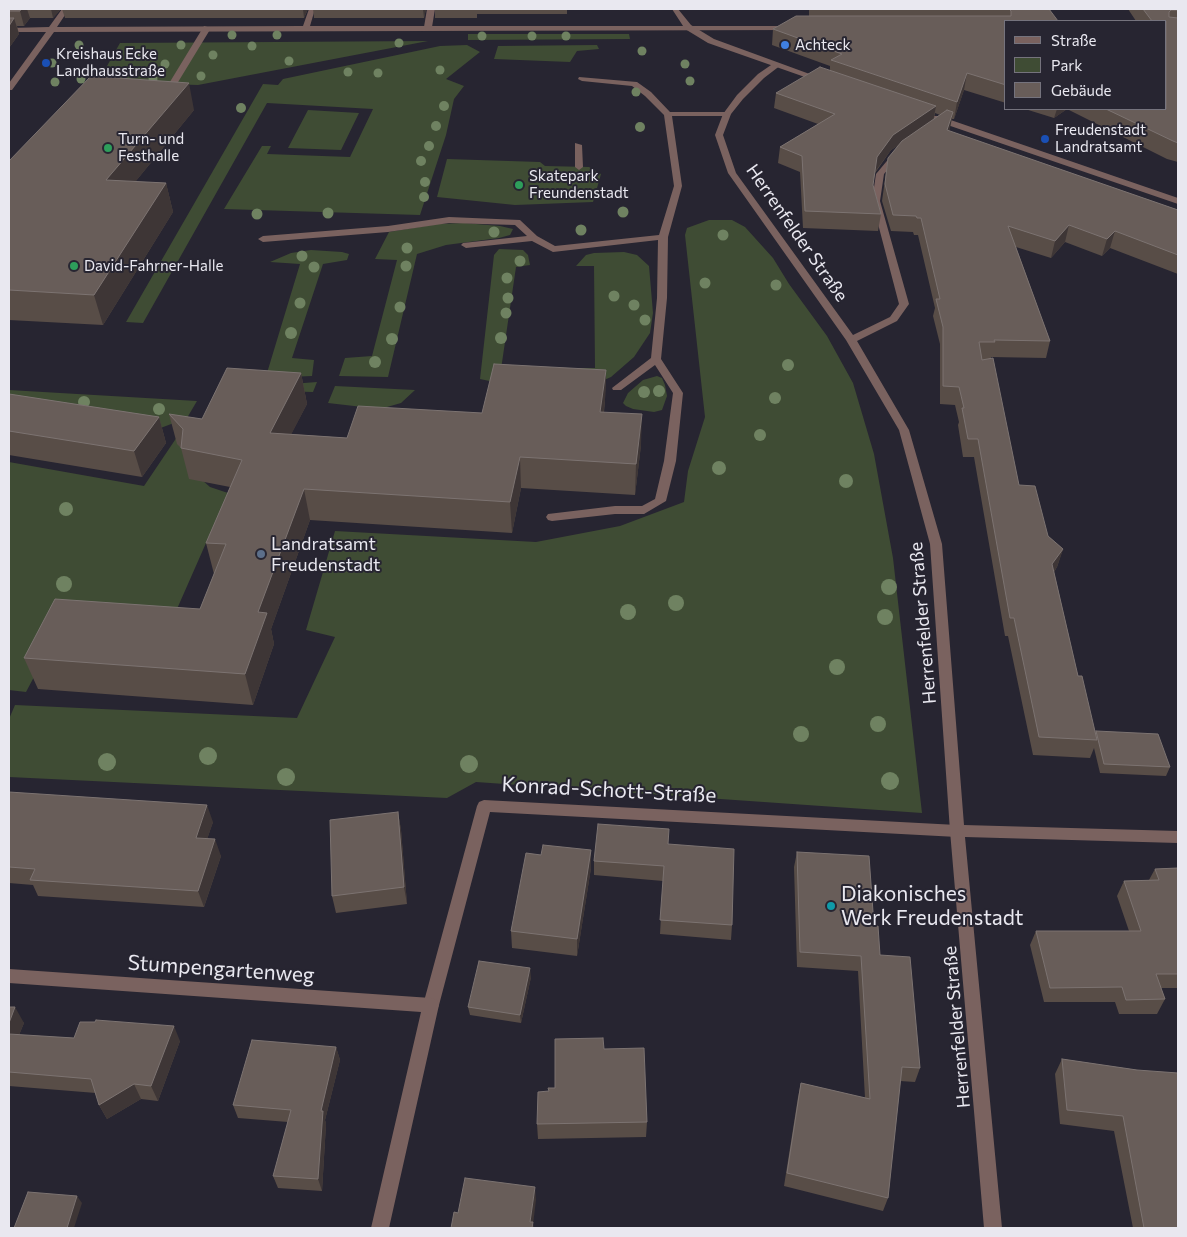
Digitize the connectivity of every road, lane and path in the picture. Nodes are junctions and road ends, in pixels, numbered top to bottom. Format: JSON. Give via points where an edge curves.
{"nodes":[{"id":1,"x":65,"y":9,"type":"edge"},
{"id":2,"x":312,"y":9,"type":"edge"},
{"id":3,"x":431,"y":9,"type":"edge"},
{"id":4,"x":675,"y":9,"type":"edge"},
{"id":5,"x":428,"y":27,"type":"junction"},
{"id":6,"x":688,"y":27,"type":"junction"},
{"id":7,"x":207,"y":28,"type":"junction"},
{"id":8,"x":306,"y":28,"type":"junction"},
{"id":9,"x":803,"y":28,"type":"edge"},
{"id":10,"x":52,"y":29,"type":"junction"},
{"id":11,"x":9,"y":30,"type":"edge"},
{"id":12,"x":777,"y":65,"type":"junction"},
{"id":13,"x":582,"y":79,"type":"dead end"},
{"id":14,"x":831,"y":83,"type":"edge"},
{"id":15,"x":9,"y":88,"type":"edge"},
{"id":16,"x":169,"y":90,"type":"edge"},
{"id":17,"x":668,"y":114,"type":"junction"},
{"id":18,"x":727,"y":114,"type":"junction"},
{"id":19,"x":928,"y":116,"type":"edge"},
{"id":20,"x":578,"y":145,"type":"dead end"},
{"id":21,"x":904,"y":149,"type":"edge"},
{"id":22,"x":579,"y":167,"type":"dead end"},
{"id":23,"x":1178,"y":201,"type":"edge"},
{"id":24,"x":663,"y":237,"type":"junction"},
{"id":25,"x":534,"y":238,"type":"junction"},
{"id":26,"x":263,"y":240,"type":"dead end"},
{"id":27,"x":466,"y":244,"type":"dead end"},
{"id":28,"x":851,"y":340,"type":"junction"},
{"id":29,"x":656,"y":359,"type":"junction"},
{"id":30,"x":617,"y":388,"type":"dead end"},
{"id":31,"x":552,"y":516,"type":"dead end"},
{"id":32,"x":957,"y":831,"type":"junction"},
{"id":33,"x":1178,"y":837,"type":"edge"},
{"id":34,"x":9,"y":976,"type":"edge"},
{"id":35,"x":430,"y":1005,"type":"junction"},
{"id":36,"x":380,"y":1228,"type":"edge"},
{"id":37,"x":993,"y":1228,"type":"edge"}],
"edges":[{"from":1,"to":10,"type":"street"},
{"from":2,"to":8,"type":"street"},
{"from":3,"to":5,"type":"street"},
{"from":4,"to":6,"type":"street"},
{"from":5,"to":6,"type":"street"},
{"from":5,"to":8,"type":"street"},
{"from":6,"to":9,"type":"street"},
{"from":6,"to":12,"type":"street","via":[[711,41]]},
{"from":7,"to":8,"type":"street"},
{"from":7,"to":10,"type":"street"},
{"from":7,"to":16,"type":"street"},
{"from":10,"to":11,"type":"street"},
{"from":10,"to":15,"type":"street"},
{"from":12,"to":14,"type":"street"},
{"from":12,"to":18,"type":"street","name":"Herrenfelder Straße","via":[[747,90]]},
{"from":13,"to":17,"type":"street","via":[[634,84]]},
{"from":17,"to":18,"type":"street"},
{"from":17,"to":24,"type":"street","via":[[678,186]]},
{"from":18,"to":28,"type":"street","name":"Herrenfelder Straße","via":[[718,135],[732,173]]},
{"from":19,"to":23,"type":"street","via":[[940,124]]},
{"from":20,"to":22,"type":"street"},
{"from":21,"to":28,"type":"street","via":[[895,154],[880,174],[876,201],[904,304],[894,320]]},
{"from":24,"to":25,"type":"street","via":[[553,249]]},
{"from":24,"to":29,"type":"street"},
{"from":25,"to":26,"type":"street","via":[[517,222],[449,220]]},
{"from":25,"to":27,"type":"street"},
{"from":28,"to":32,"type":"street","name":"Herrenfelder Straße","via":[[904,430],[936,544]]},
{"from":29,"to":30,"type":"street"},
{"from":29,"to":31,"type":"street","via":[[678,393],[670,461],[660,501],[644,510]]},
{"from":32,"to":33,"type":"street"},
{"from":32,"to":35,"type":"street","name":"Konrad-Schott-Straße","via":[[484,806]]},
{"from":32,"to":37,"type":"street","name":"Herrenfelder Straße"},
{"from":34,"to":35,"type":"street","name":"Stumpengartenweg"},
{"from":35,"to":36,"type":"street","name":"Konrad-Schott-Straße"}]}
